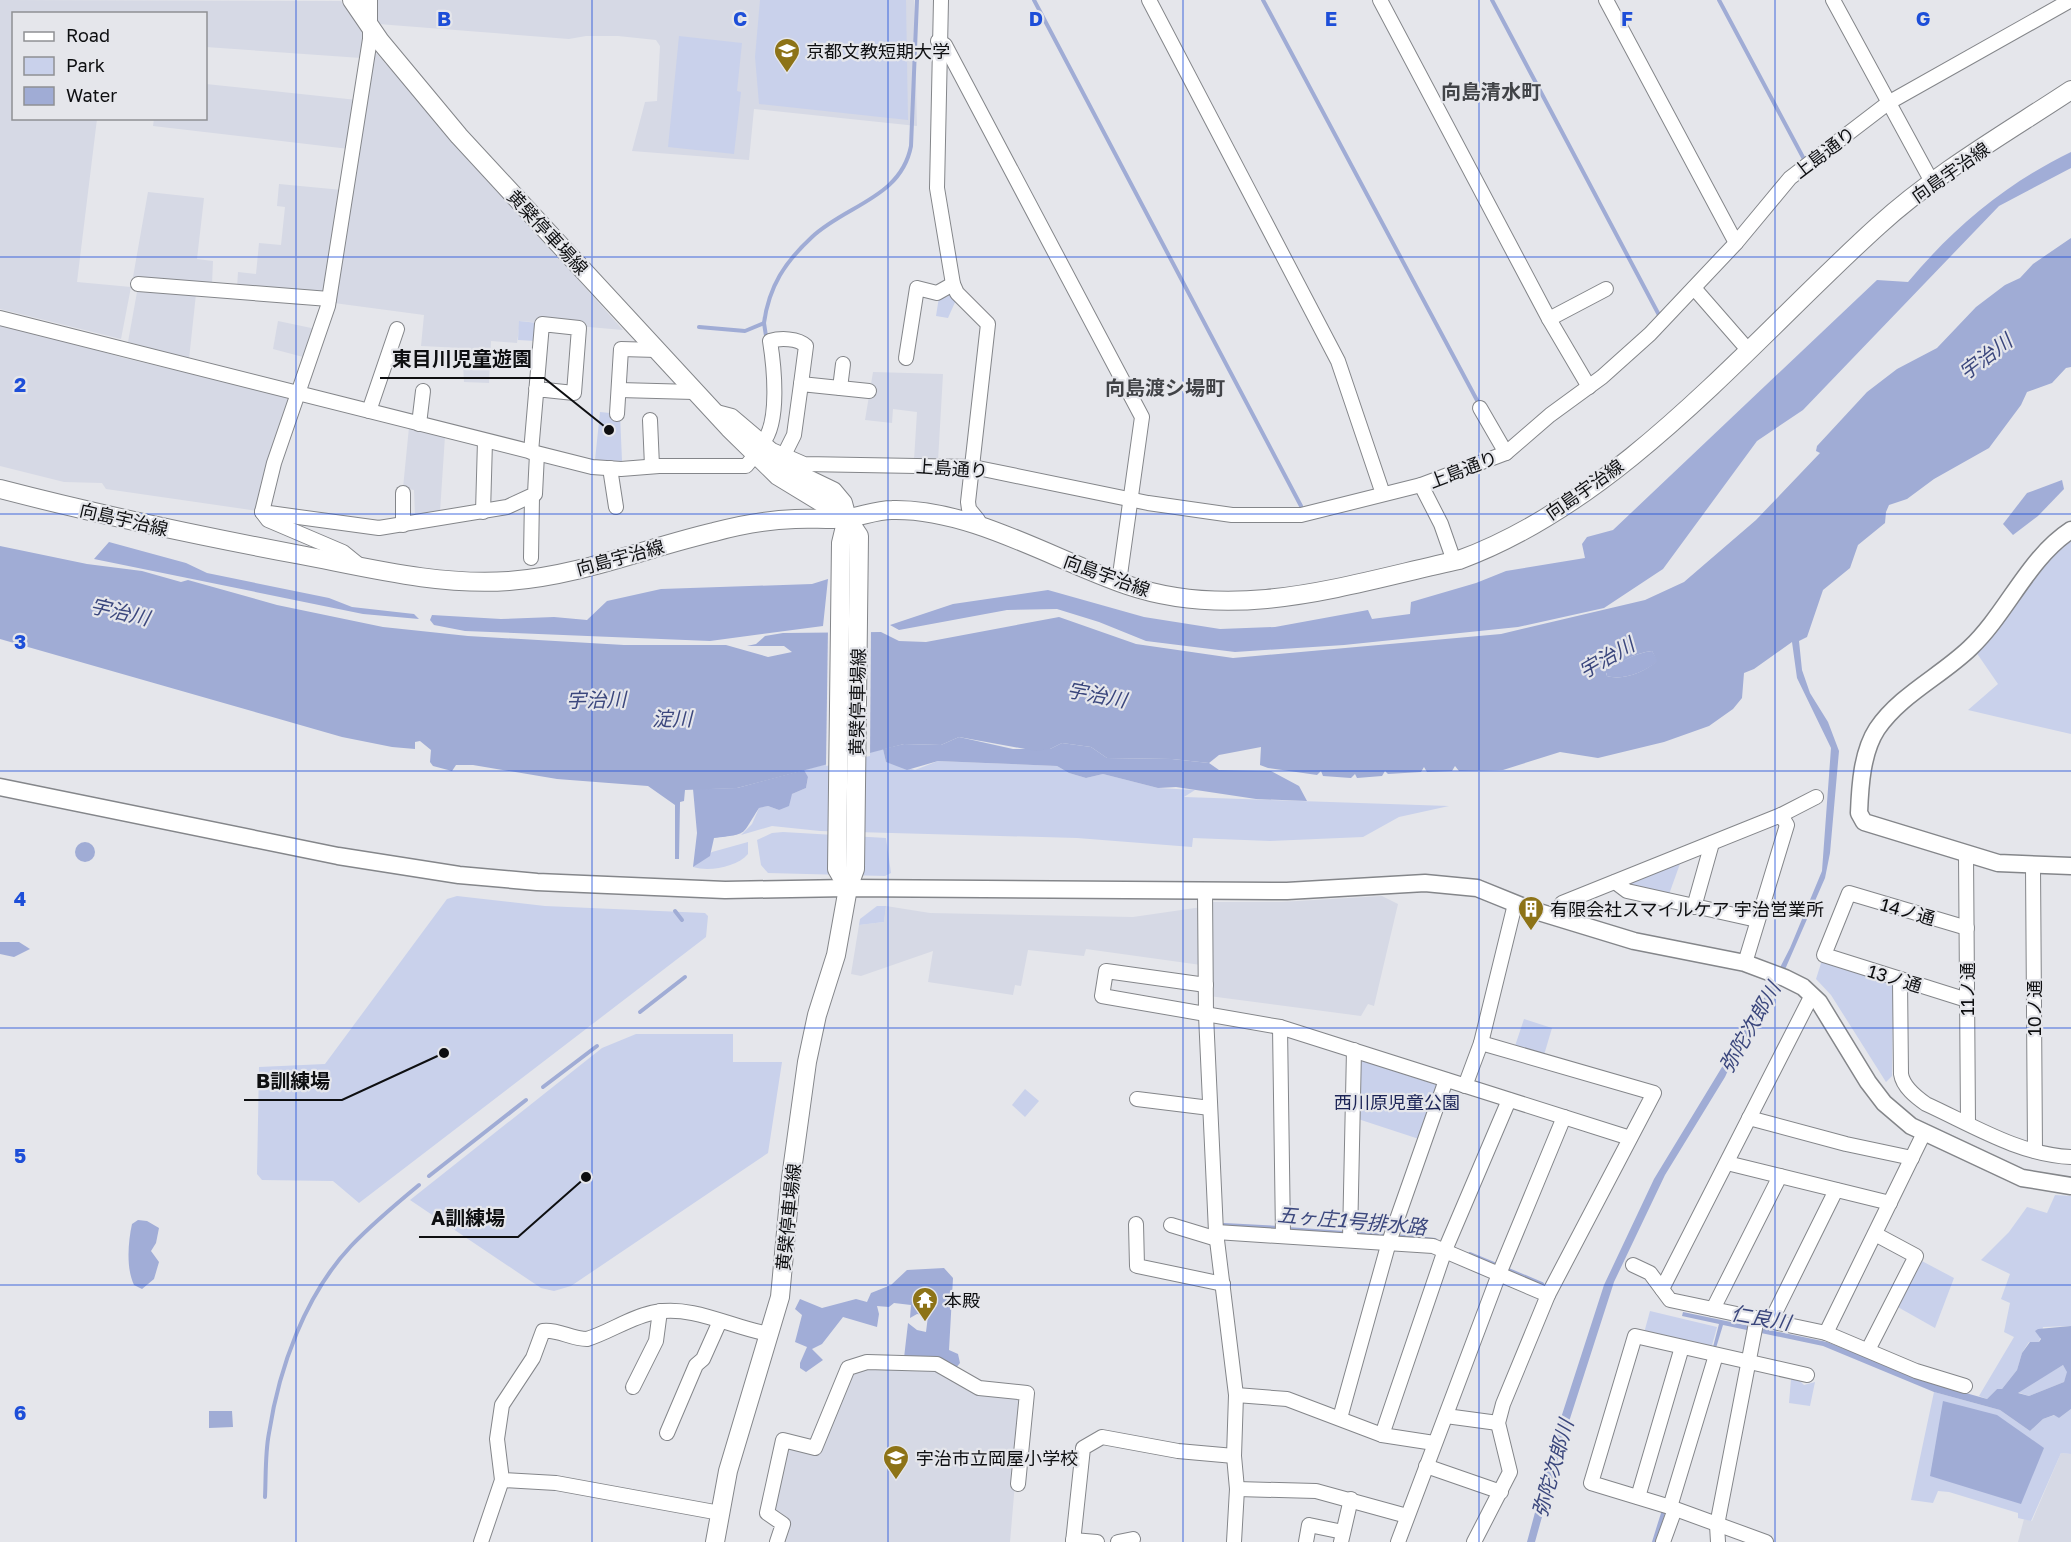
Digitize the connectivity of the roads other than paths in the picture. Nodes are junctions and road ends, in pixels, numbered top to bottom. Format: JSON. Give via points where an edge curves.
{"nodes":[{"id":1,"x":352,"y":0,"type":"edge"},
{"id":2,"x":370,"y":0,"type":"edge"},
{"id":3,"x":941,"y":0,"type":"edge"},
{"id":4,"x":1149,"y":0,"type":"edge"},
{"id":5,"x":1380,"y":0,"type":"edge"},
{"id":6,"x":1606,"y":0,"type":"edge"},
{"id":7,"x":1833,"y":0,"type":"edge"},
{"id":8,"x":2071,"y":0,"type":"edge"},
{"id":9,"x":370,"y":26,"type":"junction"},
{"id":10,"x":938,"y":41,"type":"junction"},
{"id":11,"x":2071,"y":90,"type":"edge"},
{"id":12,"x":1888,"y":104,"type":"junction"},
{"id":13,"x":1932,"y":182,"type":"junction"},
{"id":14,"x":1736,"y":243,"type":"junction"},
{"id":15,"x":953,"y":284,"type":"junction"},
{"id":16,"x":138,"y":285,"type":"dead end"},
{"id":17,"x":1694,"y":288,"type":"junction"},
{"id":18,"x":1606,"y":290,"type":"dead end"},
{"id":19,"x":329,"y":299,"type":"junction"},
{"id":20,"x":0,"y":318,"type":"edge"},
{"id":21,"x":1549,"y":319,"type":"junction"},
{"id":22,"x":397,"y":329,"type":"dead end"},
{"id":23,"x":657,"y":350,"type":"junction"},
{"id":24,"x":1749,"y":351,"type":"junction"},
{"id":25,"x":906,"y":358,"type":"dead end"},
{"id":26,"x":843,"y":364,"type":"dead end"},
{"id":27,"x":801,"y":384,"type":"junction"},
{"id":28,"x":1589,"y":387,"type":"junction"},
{"id":29,"x":298,"y":388,"type":"junction"},
{"id":30,"x":840,"y":388,"type":"junction"},
{"id":31,"x":536,"y":389,"type":"junction"},
{"id":32,"x":619,"y":390,"type":"junction"},
{"id":33,"x":423,"y":391,"type":"dead end"},
{"id":34,"x":869,"y":391,"type":"dead end"},
{"id":35,"x":694,"y":392,"type":"junction"},
{"id":36,"x":370,"y":406,"type":"junction"},
{"id":37,"x":1480,"y":408,"type":"dead end"},
{"id":38,"x":617,"y":414,"type":"dead end"},
{"id":39,"x":419,"y":419,"type":"junction"},
{"id":40,"x":650,"y":420,"type":"dead end"},
{"id":41,"x":485,"y":441,"type":"junction"},
{"id":42,"x":759,"y":448,"type":"junction"},
{"id":43,"x":533,"y":449,"type":"junction"},
{"id":44,"x":1506,"y":453,"type":"junction"},
{"id":45,"x":784,"y":456,"type":"junction"},
{"id":46,"x":652,"y":462,"type":"junction"},
{"id":47,"x":973,"y":467,"type":"junction"},
{"id":48,"x":610,"y":468,"type":"junction"},
{"id":49,"x":1421,"y":485,"type":"junction"},
{"id":50,"x":0,"y":489,"type":"edge"},
{"id":51,"x":807,"y":492,"type":"junction"},
{"id":52,"x":403,"y":493,"type":"dead end"},
{"id":53,"x":1383,"y":494,"type":"junction"},
{"id":54,"x":532,"y":497,"type":"junction"},
{"id":55,"x":1130,"y":500,"type":"junction"},
{"id":56,"x":616,"y":507,"type":"dead end"},
{"id":57,"x":262,"y":512,"type":"junction"},
{"id":58,"x":483,"y":512,"type":"junction"},
{"id":59,"x":801,"y":519,"type":"junction"},
{"id":60,"x":402,"y":525,"type":"junction"},
{"id":61,"x":976,"y":526,"type":"junction"},
{"id":62,"x":849,"y":530,"type":"junction"},
{"id":63,"x":2071,"y":530,"type":"edge"},
{"id":64,"x":531,"y":558,"type":"dead end"},
{"id":65,"x":1455,"y":561,"type":"junction"},
{"id":66,"x":360,"y":567,"type":"junction"},
{"id":67,"x":1119,"y":582,"type":"junction"},
{"id":68,"x":0,"y":787,"type":"edge"},
{"id":69,"x":1816,"y":797,"type":"dead end"},
{"id":70,"x":1781,"y":815,"type":"junction"},
{"id":71,"x":1712,"y":843,"type":"junction"},
{"id":72,"x":1966,"y":854,"type":"junction"},
{"id":73,"x":2033,"y":866,"type":"junction"},
{"id":74,"x":2071,"y":866,"type":"edge"},
{"id":75,"x":847,"y":878,"type":"junction"},
{"id":76,"x":1615,"y":882,"type":"junction"},
{"id":77,"x":1205,"y":891,"type":"junction"},
{"id":78,"x":1515,"y":904,"type":"junction"},
{"id":79,"x":1694,"y":907,"type":"junction"},
{"id":80,"x":1557,"y":918,"type":"junction"},
{"id":81,"x":1757,"y":920,"type":"junction"},
{"id":82,"x":1967,"y":928,"type":"junction"},
{"id":83,"x":1824,"y":954,"type":"joint"},
{"id":84,"x":1745,"y":963,"type":"junction"},
{"id":85,"x":1900,"y":980,"type":"junction"},
{"id":86,"x":1206,"y":985,"type":"junction"},
{"id":87,"x":1812,"y":995,"type":"junction"},
{"id":88,"x":1967,"y":1000,"type":"junction"},
{"id":89,"x":1206,"y":1015,"type":"junction"},
{"id":90,"x":1280,"y":1027,"type":"junction"},
{"id":91,"x":1481,"y":1043,"type":"junction"},
{"id":92,"x":1354,"y":1050,"type":"junction"},
{"id":93,"x":1446,"y":1080,"type":"junction"},
{"id":94,"x":1465,"y":1086,"type":"junction"},
{"id":95,"x":1137,"y":1099,"type":"dead end"},
{"id":96,"x":1509,"y":1100,"type":"junction"},
{"id":97,"x":1210,"y":1108,"type":"junction"},
{"id":98,"x":1564,"y":1117,"type":"junction"},
{"id":99,"x":1749,"y":1118,"type":"junction"},
{"id":100,"x":1968,"y":1123,"type":"junction"},
{"id":101,"x":1924,"y":1133,"type":"junction"},
{"id":102,"x":1630,"y":1138,"type":"junction"},
{"id":103,"x":2035,"y":1151,"type":"junction"},
{"id":104,"x":2071,"y":1157,"type":"edge"},
{"id":105,"x":1912,"y":1158,"type":"junction"},
{"id":106,"x":1727,"y":1163,"type":"junction"},
{"id":107,"x":1780,"y":1176,"type":"junction"},
{"id":108,"x":2071,"y":1186,"type":"edge"},
{"id":109,"x":1836,"y":1190,"type":"junction"},
{"id":110,"x":1890,"y":1203,"type":"junction"},
{"id":111,"x":1136,"y":1224,"type":"dead end"},
{"id":112,"x":1171,"y":1225,"type":"dead end"},
{"id":113,"x":1283,"y":1230,"type":"junction"},
{"id":114,"x":1875,"y":1234,"type":"junction"},
{"id":115,"x":1351,"y":1235,"type":"junction"},
{"id":116,"x":1216,"y":1236,"type":"junction"},
{"id":117,"x":1391,"y":1237,"type":"junction"},
{"id":118,"x":1446,"y":1246,"type":"junction"},
{"id":119,"x":1633,"y":1265,"type":"dead end"},
{"id":120,"x":1501,"y":1269,"type":"junction"},
{"id":121,"x":1223,"y":1284,"type":"junction"},
{"id":122,"x":1662,"y":1289,"type":"junction"},
{"id":123,"x":1548,"y":1295,"type":"junction"},
{"id":124,"x":1713,"y":1309,"type":"junction"},
{"id":125,"x":660,"y":1311,"type":"junction"},
{"id":126,"x":720,"y":1321,"type":"junction"},
{"id":127,"x":1771,"y":1321,"type":"junction"},
{"id":128,"x":1755,"y":1325,"type":"junction"},
{"id":129,"x":1826,"y":1333,"type":"junction"},
{"id":130,"x":769,"y":1334,"type":"junction"},
{"id":131,"x":1682,"y":1347,"type":"junction"},
{"id":132,"x":1868,"y":1350,"type":"junction"},
{"id":133,"x":1712,"y":1354,"type":"junction"},
{"id":134,"x":1748,"y":1362,"type":"junction"},
{"id":135,"x":1807,"y":1375,"type":"dead end"},
{"id":136,"x":1965,"y":1386,"type":"dead end"},
{"id":137,"x":633,"y":1387,"type":"dead end"},
{"id":138,"x":1236,"y":1395,"type":"junction"},
{"id":139,"x":1446,"y":1416,"type":"junction"},
{"id":140,"x":1340,"y":1418,"type":"junction"},
{"id":141,"x":1498,"y":1423,"type":"junction"},
{"id":142,"x":667,"y":1433,"type":"dead end"},
{"id":143,"x":1382,"y":1435,"type":"junction"},
{"id":144,"x":1434,"y":1443,"type":"junction"},
{"id":145,"x":1234,"y":1456,"type":"junction"},
{"id":146,"x":1426,"y":1466,"type":"junction"},
{"id":147,"x":502,"y":1480,"type":"junction"},
{"id":148,"x":1018,"y":1484,"type":"dead end"},
{"id":149,"x":1237,"y":1489,"type":"junction"},
{"id":150,"x":1501,"y":1492,"type":"junction"},
{"id":151,"x":1638,"y":1497,"type":"junction"},
{"id":152,"x":1351,"y":1499,"type":"junction"},
{"id":153,"x":1668,"y":1506,"type":"junction"},
{"id":154,"x":720,"y":1513,"type":"junction"},
{"id":155,"x":1407,"y":1516,"type":"junction"},
{"id":156,"x":1717,"y":1525,"type":"junction"},
{"id":157,"x":1342,"y":1537,"type":"edge"},
{"id":158,"x":1132,"y":1539,"type":"dead end"},
{"id":159,"x":1073,"y":1541,"type":"edge"},
{"id":160,"x":481,"y":1542,"type":"edge"},
{"id":161,"x":715,"y":1542,"type":"edge"},
{"id":162,"x":777,"y":1542,"type":"edge"},
{"id":163,"x":1097,"y":1542,"type":"edge"},
{"id":164,"x":1118,"y":1542,"type":"edge"},
{"id":165,"x":1234,"y":1542,"type":"edge"},
{"id":166,"x":1306,"y":1542,"type":"edge"},
{"id":167,"x":1398,"y":1542,"type":"edge"},
{"id":168,"x":1474,"y":1542,"type":"edge"},
{"id":169,"x":1663,"y":1542,"type":"edge"},
{"id":170,"x":1718,"y":1542,"type":"edge"},
{"id":171,"x":1766,"y":1542,"type":"edge"}],
"edges":[{"from":1,"to":9,"type":"main road","name":"黄檗停車場線"},
{"from":2,"to":9,"type":"street"},
{"from":3,"to":10,"type":"street"},
{"from":4,"to":53,"type":"street","via":[[1338,361]]},
{"from":5,"to":21,"type":"street"},
{"from":6,"to":14,"type":"street"},
{"from":7,"to":12,"type":"street"},
{"from":8,"to":12,"type":"street","name":"上島通り"},
{"from":9,"to":19,"type":"street"},
{"from":9,"to":23,"type":"main road","name":"黄檗停車場線","via":[[459,136]]},
{"from":10,"to":15,"type":"street","via":[[937,188]]},
{"from":10,"to":55,"type":"street","via":[[945,45],[1142,417]]},
{"from":11,"to":13,"type":"main road","name":"向島宇治線"},
{"from":12,"to":13,"type":"street"},
{"from":12,"to":14,"type":"street","name":"上島通り","via":[[1790,178]]},
{"from":13,"to":24,"type":"main road","name":"向島宇治線","via":[[1879,225]]},
{"from":14,"to":17,"type":"street","name":"上島通り"},
{"from":15,"to":25,"type":"street","via":[[937,292],[917,288]]},
{"from":15,"to":47,"type":"street","via":[[988,324]]},
{"from":16,"to":19,"type":"street"},
{"from":17,"to":24,"type":"street"},
{"from":17,"to":28,"type":"street","name":"上島通り","via":[[1650,334]]},
{"from":18,"to":21,"type":"street"},
{"from":19,"to":29,"type":"street"},
{"from":20,"to":29,"type":"street"},
{"from":21,"to":28,"type":"street"},
{"from":22,"to":36,"type":"street"},
{"from":23,"to":32,"type":"street","via":[[621,349]]},
{"from":23,"to":35,"type":"main road","name":"黄檗停車場線"},
{"from":24,"to":65,"type":"main road","name":"向島宇治線","via":[[1666,427],[1593,486],[1528,527]]},
{"from":26,"to":30,"type":"street"},
{"from":27,"to":30,"type":"street"},
{"from":27,"to":42,"type":"street","via":[[806,346],[802,342],[770,341],[772,415],[767,437]]},
{"from":27,"to":45,"type":"street","via":[[794,435]]},
{"from":28,"to":44,"type":"street","name":"上島通り"},
{"from":29,"to":36,"type":"street"},
{"from":29,"to":57,"type":"street"},
{"from":30,"to":34,"type":"street"},
{"from":31,"to":31,"type":"street","via":[[542,324],[579,328],[574,393]]},
{"from":31,"to":43,"type":"street"},
{"from":32,"to":35,"type":"street"},
{"from":32,"to":38,"type":"street"},
{"from":33,"to":39,"type":"street"},
{"from":35,"to":42,"type":"main road","name":"黄檗停車場線"},
{"from":36,"to":39,"type":"street"},
{"from":37,"to":44,"type":"street"},
{"from":39,"to":41,"type":"street"},
{"from":40,"to":46,"type":"street"},
{"from":41,"to":43,"type":"street"},
{"from":41,"to":58,"type":"street"},
{"from":42,"to":45,"type":"street","name":"上島通り"},
{"from":42,"to":46,"type":"street","via":[[746,466]]},
{"from":42,"to":51,"type":"main road","name":"黄檗停車場線","via":[[778,476]]},
{"from":42,"to":62,"type":"main road","name":"黄檗停車場線","via":[[833,491],[843,502]]},
{"from":43,"to":48,"type":"street","via":[[592,467]]},
{"from":43,"to":54,"type":"street"},
{"from":44,"to":49,"type":"street","name":"上島通り"},
{"from":45,"to":47,"type":"street","name":"上島通り","via":[[804,464]]},
{"from":46,"to":48,"type":"street"},
{"from":47,"to":55,"type":"street","name":"上島通り"},
{"from":47,"to":61,"type":"street","via":[[968,506],[978,520]]},
{"from":48,"to":56,"type":"street"},
{"from":49,"to":53,"type":"street","name":"上島通り"},
{"from":49,"to":65,"type":"street"},
{"from":50,"to":66,"type":"main road","name":"向島宇治線","via":[[174,531]]},
{"from":51,"to":59,"type":"main road","via":[[808,505]]},
{"from":51,"to":62,"type":"main road","name":"黄檗停車場線"},
{"from":52,"to":60,"type":"street"},
{"from":53,"to":55,"type":"street","name":"上島通り","via":[[1301,515],[1232,514]]},
{"from":54,"to":58,"type":"street"},
{"from":54,"to":64,"type":"street"},
{"from":55,"to":67,"type":"street"},
{"from":57,"to":60,"type":"street","via":[[379,528]]},
{"from":57,"to":66,"type":"street","via":[[268,520],[343,552]]},
{"from":58,"to":60,"type":"street"},
{"from":59,"to":62,"type":"main road","name":"向島宇治線"},
{"from":59,"to":66,"type":"main road","name":"向島宇治線","via":[[722,530],[585,568],[510,581],[436,580]]},
{"from":61,"to":62,"type":"main road","name":"向島宇治線","via":[[945,515],[891,510]]},
{"from":61,"to":67,"type":"main road","name":"向島宇治線"},
{"from":62,"to":75,"type":"main road","name":"黄檗停車場線","via":[[837,869]]},
{"from":63,"to":72,"type":"street","via":[[2052,545],[1970,647],[1893,710],[1868,746],[1859,813],[1864,822]]},
{"from":65,"to":67,"type":"main road","name":"向島宇治線","via":[[1252,602],[1180,597]]},
{"from":68,"to":75,"type":"street","via":[[338,856],[459,875],[613,887],[725,890]]},
{"from":69,"to":70,"type":"street"},
{"from":70,"to":71,"type":"street"},
{"from":70,"to":81,"type":"street","via":[[1787,825]]},
{"from":71,"to":76,"type":"street"},
{"from":71,"to":79,"type":"street"},
{"from":72,"to":73,"type":"street","via":[[1998,863]]},
{"from":72,"to":82,"type":"street","name":"11ノ通"},
{"from":73,"to":74,"type":"street"},
{"from":73,"to":103,"type":"street","name":"10ノ通"},
{"from":75,"to":77,"type":"street"},
{"from":75,"to":130,"type":"main road","name":"黄檗停車場線","via":[[836,955],[807,1062],[781,1289]]},
{"from":76,"to":79,"type":"street","via":[[1627,891]]},
{"from":76,"to":80,"type":"street","via":[[1562,903]]},
{"from":77,"to":78,"type":"street","via":[[1425,883],[1477,888]]},
{"from":77,"to":86,"type":"street"},
{"from":78,"to":80,"type":"street"},
{"from":78,"to":91,"type":"street"},
{"from":79,"to":81,"type":"street"},
{"from":80,"to":84,"type":"street","via":[[1634,941]]},
{"from":81,"to":84,"type":"street"},
{"from":82,"to":83,"type":"street","name":"14ノ通","via":[[1849,893]]},
{"from":82,"to":88,"type":"street","name":"11ノ通"},
{"from":83,"to":85,"type":"street","name":"13ノ通"},
{"from":84,"to":87,"type":"street","via":[[1779,975]]},
{"from":85,"to":88,"type":"street","name":"13ノ通"},
{"from":85,"to":100,"type":"street","via":[[1902,1082],[1926,1104]]},
{"from":86,"to":89,"type":"street"},
{"from":86,"to":89,"type":"street","via":[[1106,970],[1102,996]]},
{"from":87,"to":99,"type":"street"},
{"from":87,"to":101,"type":"street","via":[[1884,1103]]},
{"from":88,"to":100,"type":"street","name":"11ノ通"},
{"from":89,"to":90,"type":"street"},
{"from":89,"to":97,"type":"street"},
{"from":90,"to":92,"type":"street"},
{"from":90,"to":113,"type":"street"},
{"from":91,"to":94,"type":"street"},
{"from":91,"to":102,"type":"street","via":[[1654,1093]]},
{"from":92,"to":93,"type":"street"},
{"from":92,"to":115,"type":"street"},
{"from":93,"to":94,"type":"street"},
{"from":93,"to":117,"type":"street"},
{"from":94,"to":96,"type":"street"},
{"from":95,"to":97,"type":"street"},
{"from":96,"to":98,"type":"street"},
{"from":96,"to":118,"type":"street"},
{"from":97,"to":116,"type":"street"},
{"from":98,"to":102,"type":"street"},
{"from":98,"to":120,"type":"street"},
{"from":99,"to":105,"type":"street"},
{"from":99,"to":106,"type":"street"},
{"from":100,"to":103,"type":"street"},
{"from":101,"to":105,"type":"street"},
{"from":101,"to":108,"type":"street","via":[[2022,1178]]},
{"from":102,"to":123,"type":"street"},
{"from":103,"to":104,"type":"street"},
{"from":105,"to":110,"type":"street"},
{"from":106,"to":107,"type":"street"},
{"from":106,"to":122,"type":"street"},
{"from":107,"to":109,"type":"street"},
{"from":107,"to":124,"type":"street"},
{"from":109,"to":110,"type":"street"},
{"from":109,"to":127,"type":"street"},
{"from":110,"to":114,"type":"street"},
{"from":111,"to":121,"type":"street","via":[[1137,1266]]},
{"from":112,"to":116,"type":"street"},
{"from":113,"to":115,"type":"street"},
{"from":113,"to":116,"type":"street"},
{"from":114,"to":129,"type":"street"},
{"from":114,"to":132,"type":"street","via":[[1916,1256]]},
{"from":115,"to":117,"type":"street"},
{"from":116,"to":121,"type":"street"},
{"from":117,"to":118,"type":"street"},
{"from":117,"to":140,"type":"street"},
{"from":118,"to":120,"type":"street"},
{"from":118,"to":143,"type":"street"},
{"from":119,"to":122,"type":"street","via":[[1650,1273]]},
{"from":120,"to":123,"type":"street"},
{"from":120,"to":139,"type":"street"},
{"from":121,"to":138,"type":"street"},
{"from":122,"to":124,"type":"street","via":[[1670,1300]]},
{"from":123,"to":141,"type":"street"},
{"from":124,"to":128,"type":"street"},
{"from":125,"to":126,"type":"street","via":[[697,1314]]},
{"from":125,"to":137,"type":"street","via":[[656,1341]]},
{"from":125,"to":147,"type":"street","via":[[586,1339],[543,1331],[533,1358],[502,1405],[496,1439]]},
{"from":126,"to":130,"type":"street"},
{"from":126,"to":142,"type":"street"},
{"from":127,"to":128,"type":"street"},
{"from":127,"to":129,"type":"street"},
{"from":128,"to":134,"type":"street"},
{"from":129,"to":132,"type":"street"},
{"from":130,"to":154,"type":"main road","name":"黄檗停車場線","via":[[738,1434]]},
{"from":131,"to":133,"type":"street"},
{"from":131,"to":151,"type":"street"},
{"from":131,"to":151,"type":"street","via":[[1635,1336],[1591,1483]]},
{"from":132,"to":136,"type":"street"},
{"from":133,"to":134,"type":"street"},
{"from":133,"to":153,"type":"street"},
{"from":134,"to":135,"type":"street"},
{"from":134,"to":156,"type":"street"},
{"from":138,"to":140,"type":"street","via":[[1287,1399]]},
{"from":138,"to":145,"type":"street"},
{"from":139,"to":141,"type":"street"},
{"from":139,"to":144,"type":"street"},
{"from":140,"to":143,"type":"street"},
{"from":141,"to":150,"type":"street","via":[[1510,1473]]},
{"from":143,"to":144,"type":"street"},
{"from":144,"to":146,"type":"street"},
{"from":145,"to":149,"type":"street"},
{"from":145,"to":159,"type":"street","via":[[1178,1451],[1102,1437],[1091,1441],[1083,1448]]},
{"from":146,"to":150,"type":"street"},
{"from":146,"to":155,"type":"street"},
{"from":147,"to":154,"type":"street","via":[[556,1483]]},
{"from":147,"to":160,"type":"street"},
{"from":148,"to":162,"type":"street","via":[[1027,1394],[979,1388],[937,1364],[867,1362],[848,1368],[815,1448],[783,1440],[767,1513],[783,1524]]},
{"from":149,"to":152,"type":"street","via":[[1316,1491]]},
{"from":149,"to":165,"type":"street"},
{"from":150,"to":168,"type":"street"},
{"from":151,"to":153,"type":"street"},
{"from":152,"to":155,"type":"street"},
{"from":152,"to":157,"type":"street"},
{"from":153,"to":156,"type":"street"},
{"from":153,"to":169,"type":"street"},
{"from":154,"to":161,"type":"main road","name":"黄檗停車場線"},
{"from":155,"to":167,"type":"street"},
{"from":156,"to":170,"type":"street"},
{"from":156,"to":171,"type":"street"},
{"from":157,"to":166,"type":"street","via":[[1309,1525]]},
{"from":158,"to":164,"type":"street"},
{"from":159,"to":163,"type":"street"}]}
